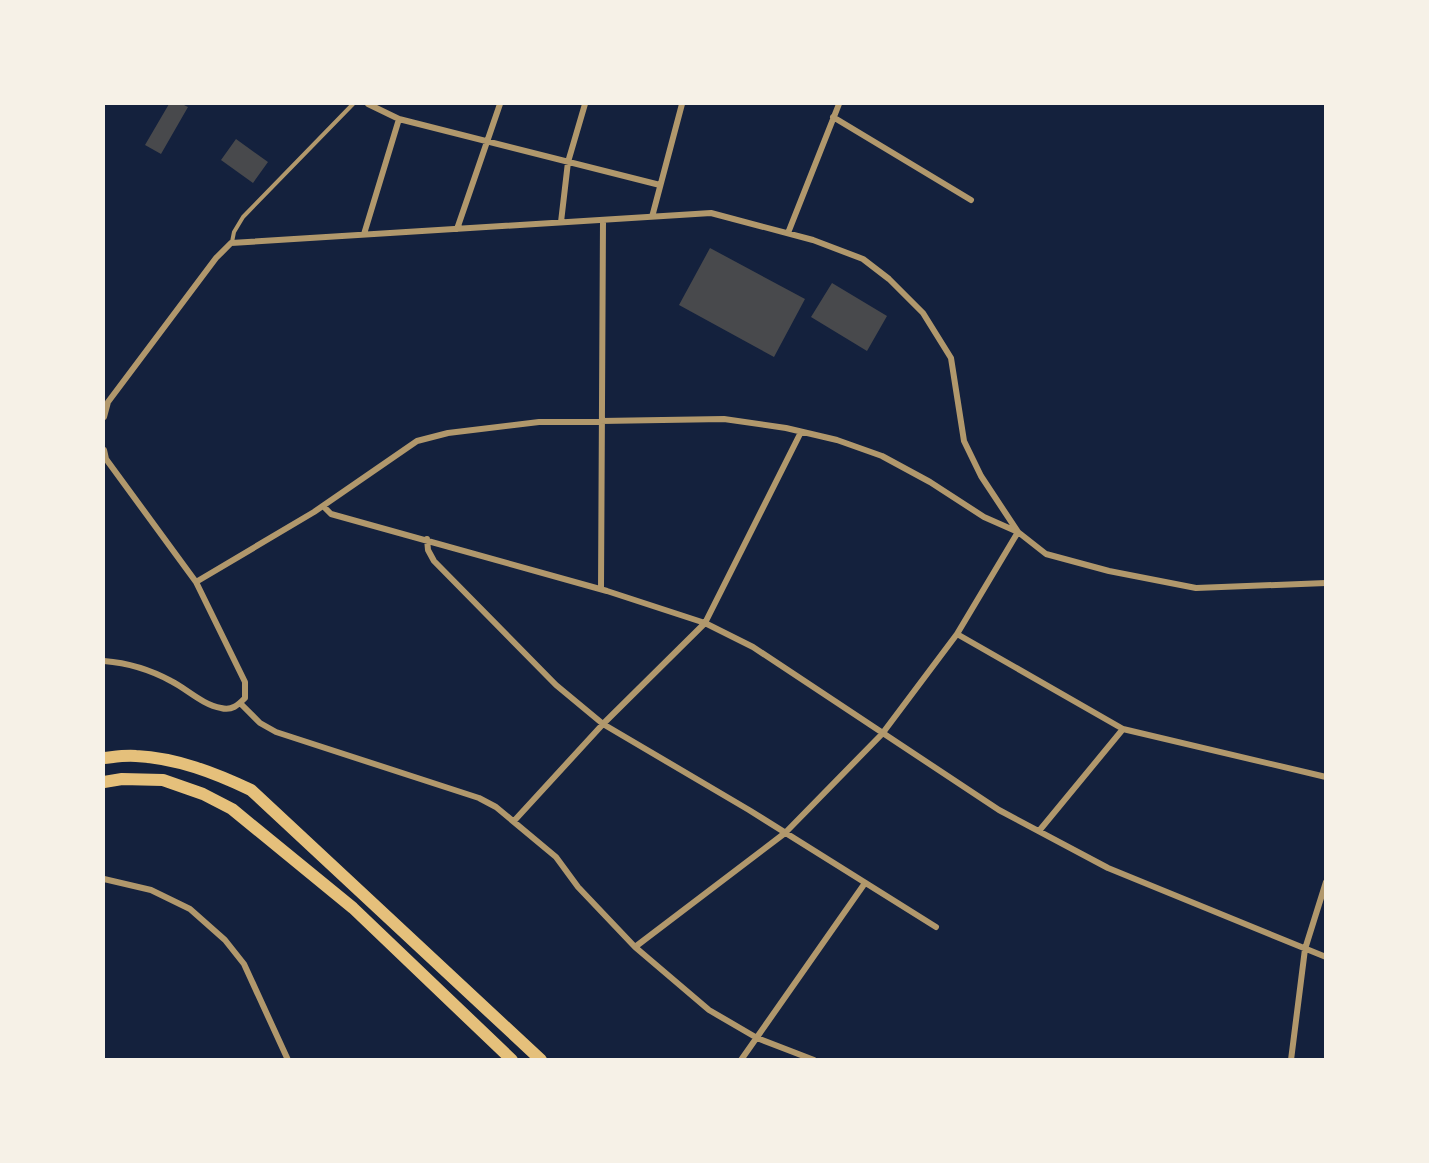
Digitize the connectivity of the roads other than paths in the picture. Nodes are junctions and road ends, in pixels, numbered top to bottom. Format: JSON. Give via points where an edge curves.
{"nodes":[{"id":1,"x":353,"y":104,"type":"edge"},
{"id":2,"x":368,"y":104,"type":"edge"},
{"id":3,"x":500,"y":104,"type":"edge"},
{"id":4,"x":585,"y":104,"type":"edge"},
{"id":5,"x":682,"y":104,"type":"edge"},
{"id":6,"x":839,"y":104,"type":"edge"},
{"id":7,"x":834,"y":117,"type":"junction"},
{"id":8,"x":399,"y":119,"type":"junction"},
{"id":9,"x":489,"y":142,"type":"junction"},
{"id":10,"x":568,"y":162,"type":"junction"},
{"id":11,"x":660,"y":185,"type":"junction"},
{"id":12,"x":971,"y":200,"type":"dead end"},
{"id":13,"x":652,"y":217,"type":"junction"},
{"id":14,"x":603,"y":220,"type":"junction"},
{"id":15,"x":561,"y":222,"type":"junction"},
{"id":16,"x":457,"y":229,"type":"junction"},
{"id":17,"x":788,"y":233,"type":"junction"},
{"id":18,"x":364,"y":234,"type":"junction"},
{"id":19,"x":231,"y":243,"type":"junction"},
{"id":20,"x":104,"y":417,"type":"edge"},
{"id":21,"x":602,"y":420,"type":"junction"},
{"id":22,"x":801,"y":432,"type":"junction"},
{"id":23,"x":104,"y":450,"type":"edge"},
{"id":24,"x":323,"y":506,"type":"junction"},
{"id":25,"x":1018,"y":532,"type":"junction"},
{"id":26,"x":427,"y":540,"type":"junction"},
{"id":27,"x":196,"y":582,"type":"junction"},
{"id":28,"x":1326,"y":583,"type":"edge"},
{"id":29,"x":601,"y":589,"type":"junction"},
{"id":30,"x":705,"y":623,"type":"junction"},
{"id":31,"x":957,"y":634,"type":"junction"},
{"id":32,"x":104,"y":661,"type":"edge"},
{"id":33,"x":240,"y":703,"type":"junction"},
{"id":34,"x":603,"y":724,"type":"junction"},
{"id":35,"x":1123,"y":729,"type":"junction"},
{"id":36,"x":882,"y":734,"type":"junction"},
{"id":37,"x":104,"y":758,"type":"edge"},
{"id":38,"x":1326,"y":777,"type":"edge"},
{"id":39,"x":104,"y":782,"type":"edge"},
{"id":40,"x":514,"y":821,"type":"junction"},
{"id":41,"x":1039,"y":831,"type":"junction"},
{"id":42,"x":785,"y":833,"type":"junction"},
{"id":43,"x":104,"y":879,"type":"edge"},
{"id":44,"x":1326,"y":882,"type":"edge"},
{"id":45,"x":865,"y":883,"type":"junction"},
{"id":46,"x":936,"y":927,"type":"dead end"},
{"id":47,"x":635,"y":947,"type":"junction"},
{"id":48,"x":1305,"y":950,"type":"junction"},
{"id":49,"x":1326,"y":957,"type":"edge"},
{"id":50,"x":758,"y":1038,"type":"junction"},
{"id":51,"x":288,"y":1059,"type":"edge"},
{"id":52,"x":512,"y":1059,"type":"edge"},
{"id":53,"x":541,"y":1059,"type":"edge"},
{"id":54,"x":741,"y":1059,"type":"edge"},
{"id":55,"x":814,"y":1059,"type":"edge"},
{"id":56,"x":1291,"y":1059,"type":"edge"}],
"edges":[{"from":1,"to":19,"type":"lane","via":[[243,217]]},
{"from":2,"to":8,"type":"street"},
{"from":3,"to":9,"type":"street"},
{"from":4,"to":10,"type":"street"},
{"from":5,"to":11,"type":"street"},
{"from":6,"to":7,"type":"street"},
{"from":7,"to":12,"type":"street"},
{"from":7,"to":17,"type":"street"},
{"from":8,"to":9,"type":"street"},
{"from":8,"to":18,"type":"street"},
{"from":9,"to":10,"type":"street"},
{"from":9,"to":16,"type":"street"},
{"from":10,"to":11,"type":"street"},
{"from":10,"to":15,"type":"street"},
{"from":11,"to":13,"type":"street"},
{"from":13,"to":14,"type":"street"},
{"from":13,"to":17,"type":"street","via":[[711,213]]},
{"from":14,"to":15,"type":"street"},
{"from":14,"to":21,"type":"street"},
{"from":15,"to":16,"type":"street"},
{"from":16,"to":18,"type":"street"},
{"from":17,"to":25,"type":"street","via":[[863,259],[923,313],[951,358],[964,441],[981,476]]},
{"from":18,"to":19,"type":"street"},
{"from":19,"to":20,"type":"street","via":[[108,402]]},
{"from":21,"to":22,"type":"street","via":[[724,419]]},
{"from":21,"to":24,"type":"street","via":[[539,422],[448,433],[417,441]]},
{"from":21,"to":29,"type":"street"},
{"from":22,"to":25,"type":"street","via":[[882,456],[984,517]]},
{"from":22,"to":30,"type":"street"},
{"from":23,"to":27,"type":"street","via":[[106,459]]},
{"from":24,"to":26,"type":"street","via":[[331,514]]},
{"from":24,"to":27,"type":"street"},
{"from":25,"to":28,"type":"street","via":[[1046,554],[1196,588]]},
{"from":25,"to":31,"type":"street"},
{"from":26,"to":29,"type":"street"},
{"from":26,"to":34,"type":"street","via":[[434,561],[556,685]]},
{"from":27,"to":33,"type":"street","via":[[246,682],[245,698]]},
{"from":29,"to":30,"type":"street"},
{"from":30,"to":34,"type":"street"},
{"from":30,"to":36,"type":"street","via":[[753,646]]},
{"from":31,"to":35,"type":"street"},
{"from":31,"to":36,"type":"street"},
{"from":32,"to":33,"type":"street","via":[[130,663],[223,709]]},
{"from":33,"to":40,"type":"street","via":[[260,723],[276,732],[479,798]]},
{"from":34,"to":40,"type":"street"},
{"from":34,"to":42,"type":"street"},
{"from":35,"to":38,"type":"street"},
{"from":35,"to":41,"type":"street"},
{"from":36,"to":41,"type":"street","via":[[999,810]]},
{"from":36,"to":42,"type":"street"},
{"from":37,"to":53,"type":"highway","via":[[135,756],[176,761],[251,790]]},
{"from":39,"to":52,"type":"highway","via":[[122,778],[163,780],[232,809],[353,908]]},
{"from":40,"to":47,"type":"street","via":[[556,857],[578,887]]},
{"from":41,"to":48,"type":"street","via":[[1108,868]]},
{"from":42,"to":45,"type":"street"},
{"from":42,"to":47,"type":"street"},
{"from":43,"to":51,"type":"street","via":[[151,890],[190,909],[225,940],[244,964]]},
{"from":44,"to":48,"type":"street"},
{"from":45,"to":46,"type":"street"},
{"from":45,"to":50,"type":"street"},
{"from":47,"to":50,"type":"street","via":[[709,1010]]},
{"from":48,"to":49,"type":"street"},
{"from":48,"to":56,"type":"street"},
{"from":50,"to":54,"type":"street"},
{"from":50,"to":55,"type":"street"}]}
